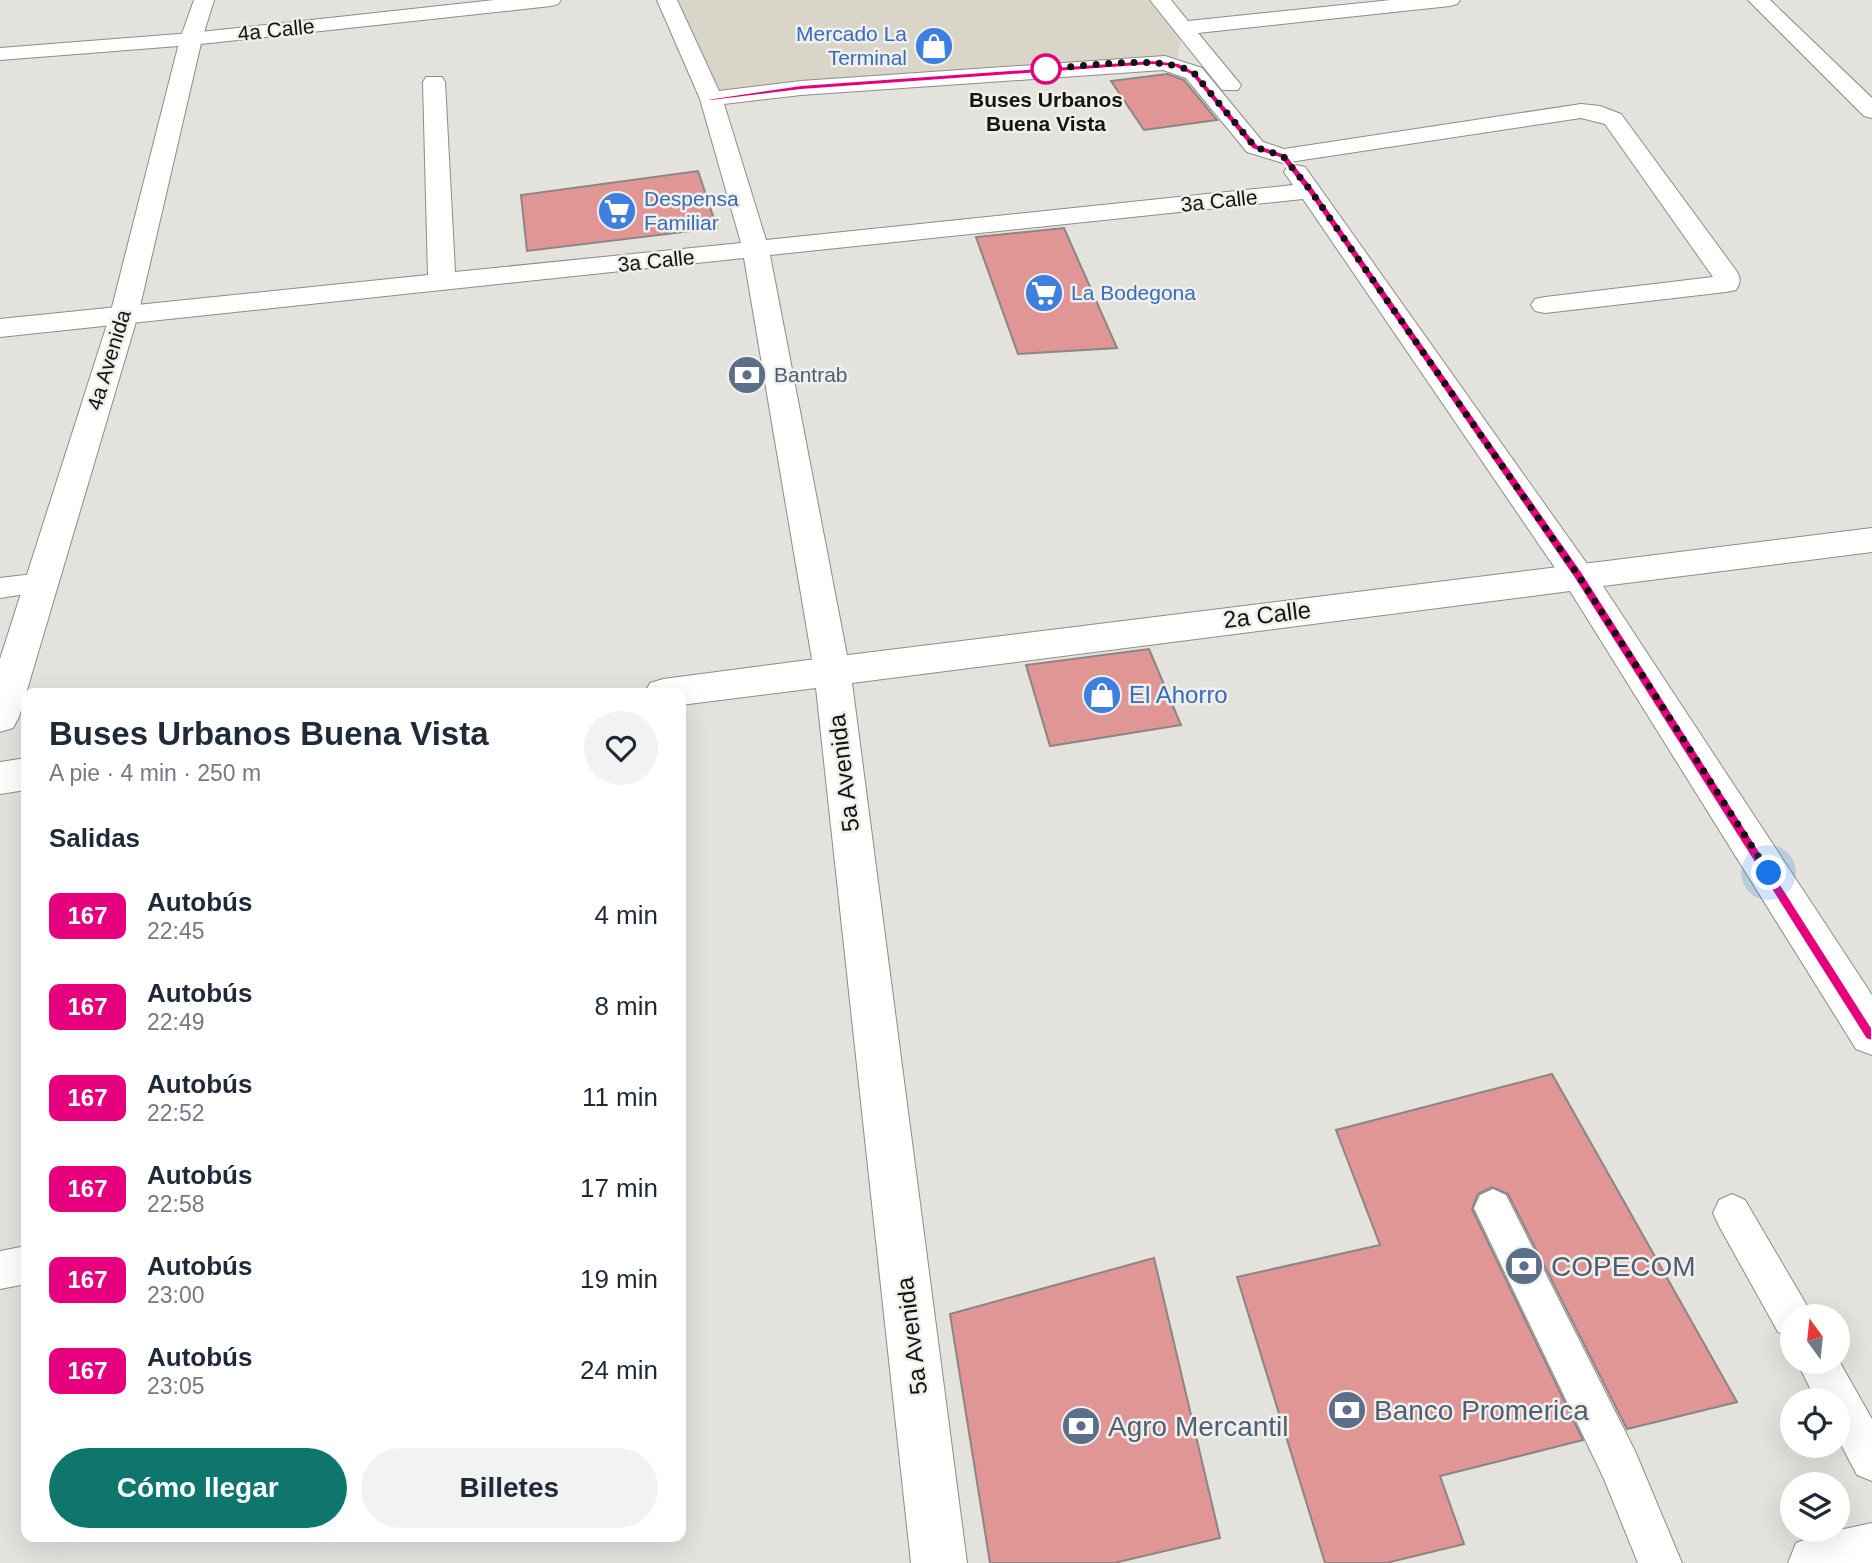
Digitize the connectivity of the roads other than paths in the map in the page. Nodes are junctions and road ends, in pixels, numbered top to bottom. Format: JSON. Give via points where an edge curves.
{"nodes":[{"id":1,"x":204,"y":0,"type":"edge"},
{"id":2,"x":551,"y":0,"type":"edge"},
{"id":3,"x":667,"y":0,"type":"edge"},
{"id":4,"x":1160,"y":0,"type":"edge"},
{"id":5,"x":1450,"y":0,"type":"edge"},
{"id":6,"x":1758,"y":0,"type":"edge"},
{"id":7,"x":1184,"y":28,"type":"junction"},
{"id":8,"x":191,"y":39,"type":"junction"},
{"id":9,"x":0,"y":54,"type":"edge"},
{"id":10,"x":434,"y":82,"type":"dead end"},
{"id":11,"x":711,"y":99,"type":"junction"},
{"id":12,"x":1872,"y":111,"type":"edge"},
{"id":13,"x":1283,"y":156,"type":"junction"},
{"id":14,"x":1311,"y":191,"type":"junction"},
{"id":15,"x":756,"y":251,"type":"junction"},
{"id":16,"x":442,"y":283,"type":"junction"},
{"id":17,"x":1545,"y":305,"type":"dead end"},
{"id":18,"x":124,"y":314,"type":"junction"},
{"id":19,"x":0,"y":328,"type":"edge"},
{"id":20,"x":1872,"y":540,"type":"edge"},
{"id":21,"x":1578,"y":575,"type":"junction"},
{"id":22,"x":41,"y":583,"type":"junction"},
{"id":23,"x":0,"y":588,"type":"edge"},
{"id":24,"x":832,"y":671,"type":"junction"},
{"id":25,"x":686,"y":690,"type":"edge"},
{"id":26,"x":0,"y":717,"type":"edge"},
{"id":27,"x":21,"y":776,"type":"edge"},
{"id":28,"x":0,"y":778,"type":"edge"},
{"id":29,"x":1872,"y":1034,"type":"edge"},
{"id":30,"x":1493,"y":1208,"type":"dead end"},
{"id":31,"x":1732,"y":1213,"type":"dead end"},
{"id":32,"x":21,"y":1266,"type":"edge"},
{"id":33,"x":0,"y":1270,"type":"edge"},
{"id":34,"x":1784,"y":1304,"type":"edge"},
{"id":35,"x":1824,"y":1374,"type":"edge"},
{"id":36,"x":1872,"y":1460,"type":"edge"},
{"id":37,"x":1872,"y":1551,"type":"edge"},
{"id":38,"x":939,"y":1563,"type":"edge"},
{"id":39,"x":1660,"y":1563,"type":"edge"},
{"id":40,"x":1816,"y":1563,"type":"edge"}],
"edges":[{"from":1,"to":8,"type":"street","name":"4a Avenida"},
{"from":2,"to":8,"type":"street","name":"4a Calle"},
{"from":3,"to":11,"type":"street","name":"5a Avenida"},
{"from":4,"to":7,"type":"street"},
{"from":5,"to":7,"type":"street"},
{"from":6,"to":12,"type":"street"},
{"from":7,"to":13,"type":"street","via":[[1278,143]]},
{"from":8,"to":9,"type":"street","name":"4a Calle"},
{"from":8,"to":18,"type":"street","name":"4a Avenida"},
{"from":10,"to":16,"type":"street"},
{"from":11,"to":13,"type":"street","via":[[801,88],[1165,63],[1194,73],[1255,147]]},
{"from":11,"to":15,"type":"street","name":"5a Avenida"},
{"from":13,"to":14,"type":"street"},
{"from":13,"to":17,"type":"street","via":[[1581,111],[1613,119],[1726,275],[1726,284]]},
{"from":14,"to":15,"type":"street","name":"3a Calle"},
{"from":14,"to":21,"type":"street"},
{"from":15,"to":16,"type":"street","name":"3a Calle"},
{"from":15,"to":24,"type":"street","name":"5a Avenida"},
{"from":16,"to":18,"type":"street","name":"3a Calle"},
{"from":18,"to":19,"type":"street","name":"3a Calle"},
{"from":18,"to":22,"type":"street","name":"4a Avenida"},
{"from":20,"to":21,"type":"street","name":"2a Calle"},
{"from":21,"to":24,"type":"street","name":"2a Calle"},
{"from":21,"to":29,"type":"street"},
{"from":22,"to":23,"type":"lane"},
{"from":22,"to":26,"type":"street","name":"4a Avenida"},
{"from":24,"to":25,"type":"street","name":"2a Calle"},
{"from":24,"to":38,"type":"street","name":"5a Avenida"},
{"from":27,"to":28,"type":"street"},
{"from":30,"to":39,"type":"lane","via":[[1620,1466]]},
{"from":31,"to":34,"type":"lane"},
{"from":32,"to":33,"type":"lane"},
{"from":35,"to":36,"type":"lane"},
{"from":37,"to":40,"type":"street"}]}
